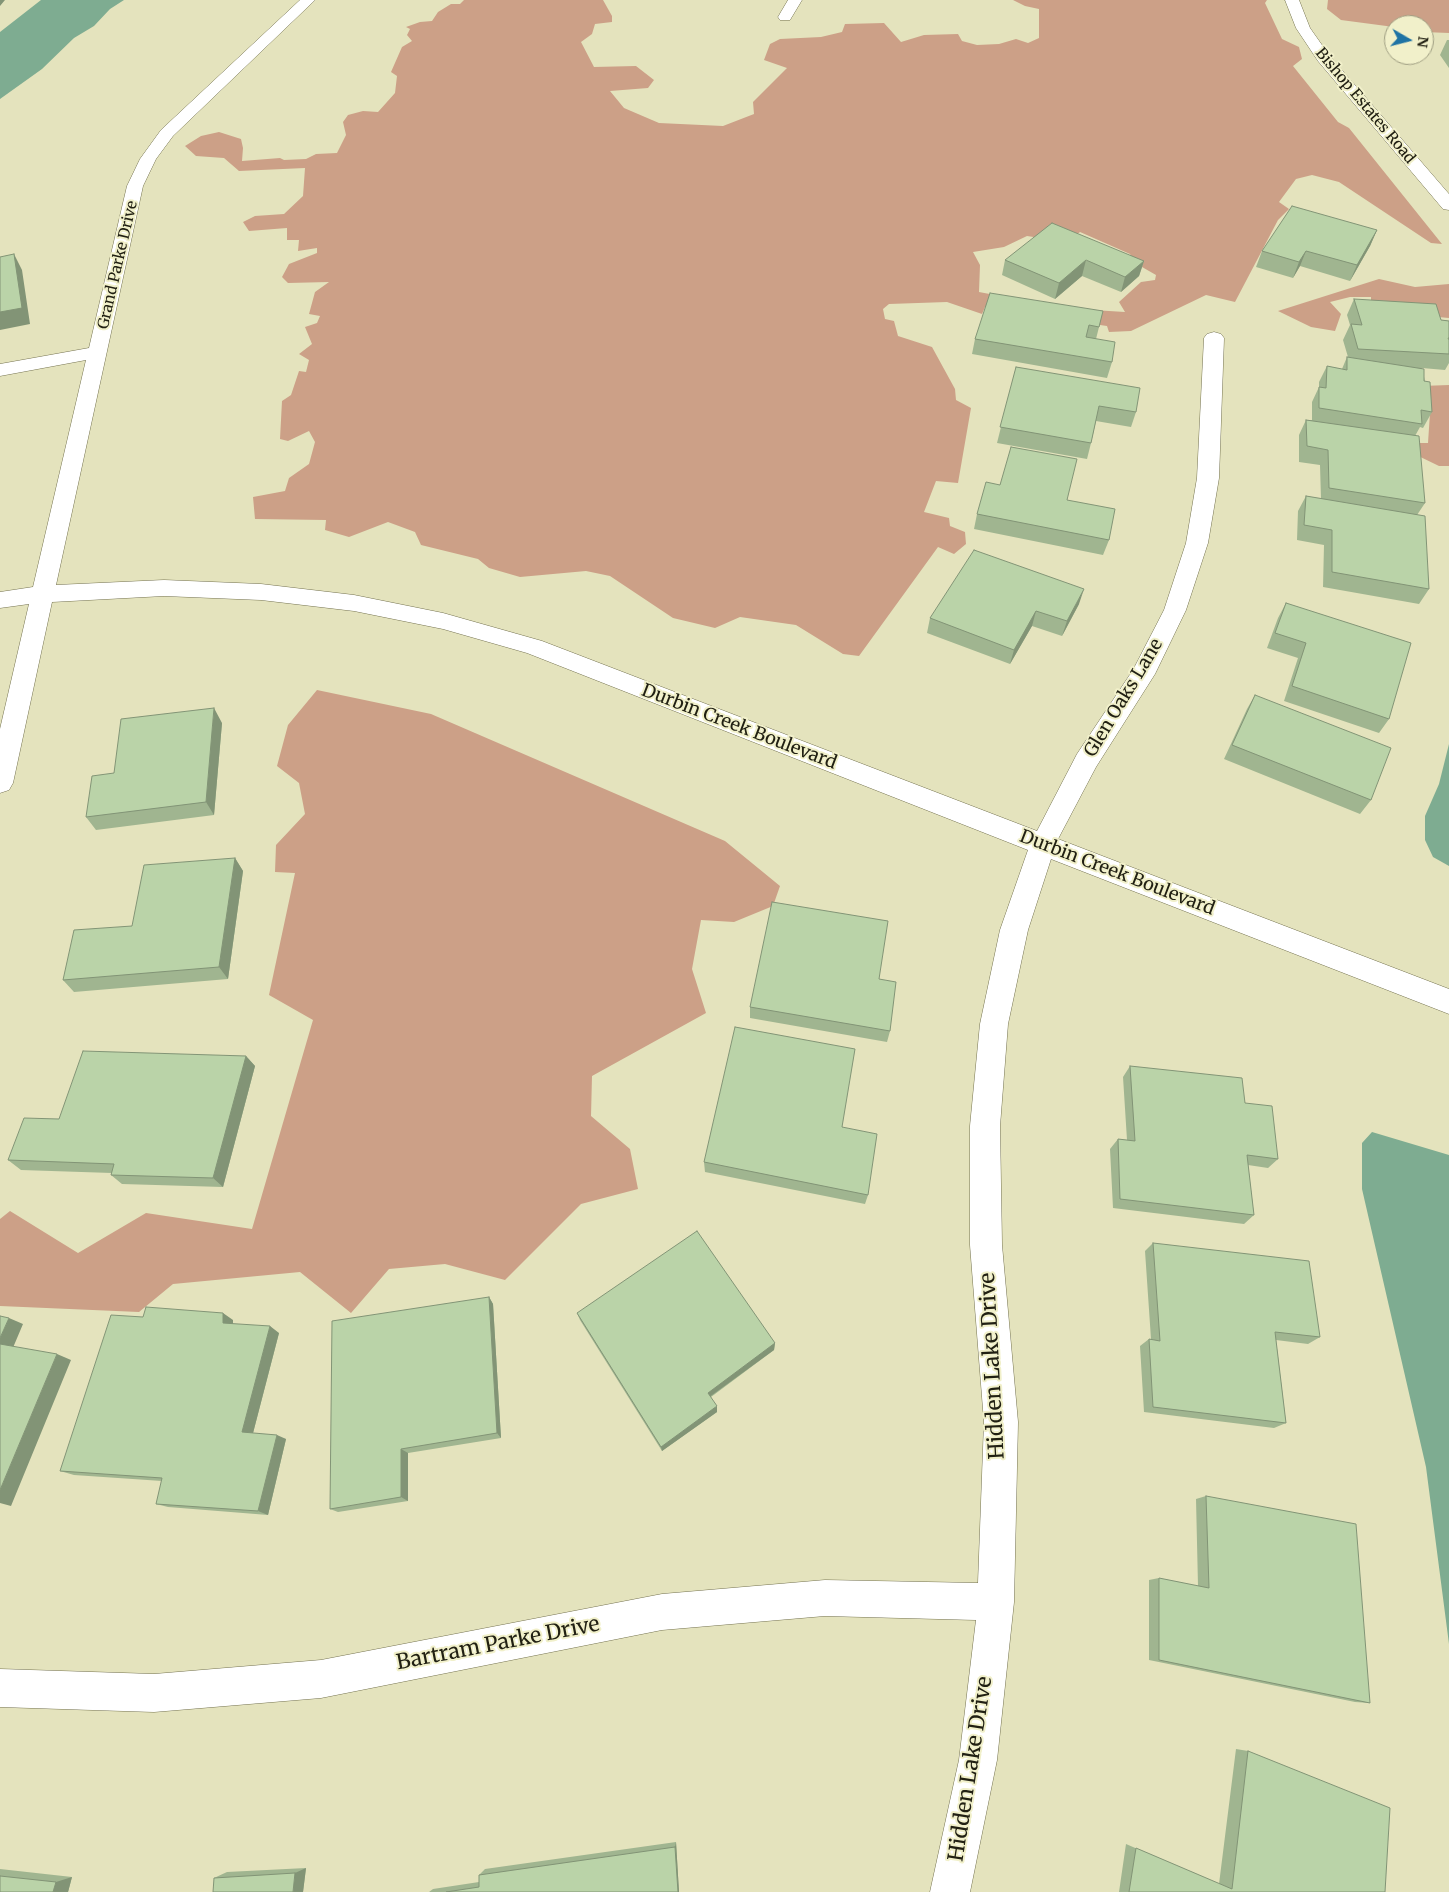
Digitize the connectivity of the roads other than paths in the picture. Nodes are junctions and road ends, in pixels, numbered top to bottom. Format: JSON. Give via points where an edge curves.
{"nodes":[{"id":1,"x":308,"y":0,"type":"edge"},
{"id":2,"x":795,"y":0,"type":"edge"},
{"id":3,"x":1292,"y":0,"type":"edge"},
{"id":4,"x":785,"y":17,"type":"dead end"},
{"id":5,"x":1449,"y":205,"type":"edge"},
{"id":6,"x":1214,"y":338,"type":"dead end"},
{"id":7,"x":98,"y":352,"type":"junction"},
{"id":8,"x":0,"y":370,"type":"edge"},
{"id":9,"x":43,"y":594,"type":"junction"},
{"id":10,"x":0,"y":600,"type":"edge"},
{"id":11,"x":0,"y":783,"type":"edge"},
{"id":12,"x":1043,"y":844,"type":"junction"},
{"id":13,"x":1449,"y":1002,"type":"edge"},
{"id":14,"x":996,"y":1602,"type":"junction"},
{"id":15,"x":0,"y":1688,"type":"edge"},
{"id":16,"x":950,"y":1892,"type":"edge"}],
"edges":[{"from":1,"to":7,"type":"street","name":"Grand Parke Drive","via":[[167,133],[148,159],[135,186]]},
{"from":2,"to":4,"type":"street"},
{"from":3,"to":5,"type":"street","name":"Bishop Estates Road","via":[[1303,28],[1323,58]]},
{"from":6,"to":12,"type":"street","name":"Glen Oaks Lane","via":[[1208,478],[1197,543],[1174,610],[1143,674],[1086,761]]},
{"from":7,"to":8,"type":"street"},
{"from":7,"to":9,"type":"street","name":"Grand Parke Drive"},
{"from":9,"to":10,"type":"street","name":"Durbin Creek Boulevard"},
{"from":9,"to":11,"type":"street"},
{"from":9,"to":12,"type":"street","name":"Durbin Creek Boulevard","via":[[164,588],[261,592],[354,603],[443,621],[534,647]]},
{"from":12,"to":13,"type":"street","name":"Durbin Creek Boulevard"},
{"from":12,"to":14,"type":"street","name":"Hidden Lake Drive","via":[[1014,930],[996,1015],[985,1126],[986,1245],[1000,1422]]},
{"from":14,"to":15,"type":"street","name":"Bartram Parke Drive","via":[[825,1598],[662,1612],[311,1680],[154,1694]]},
{"from":14,"to":16,"type":"street","name":"Hidden Lake Drive","via":[[978,1760]]}]}
